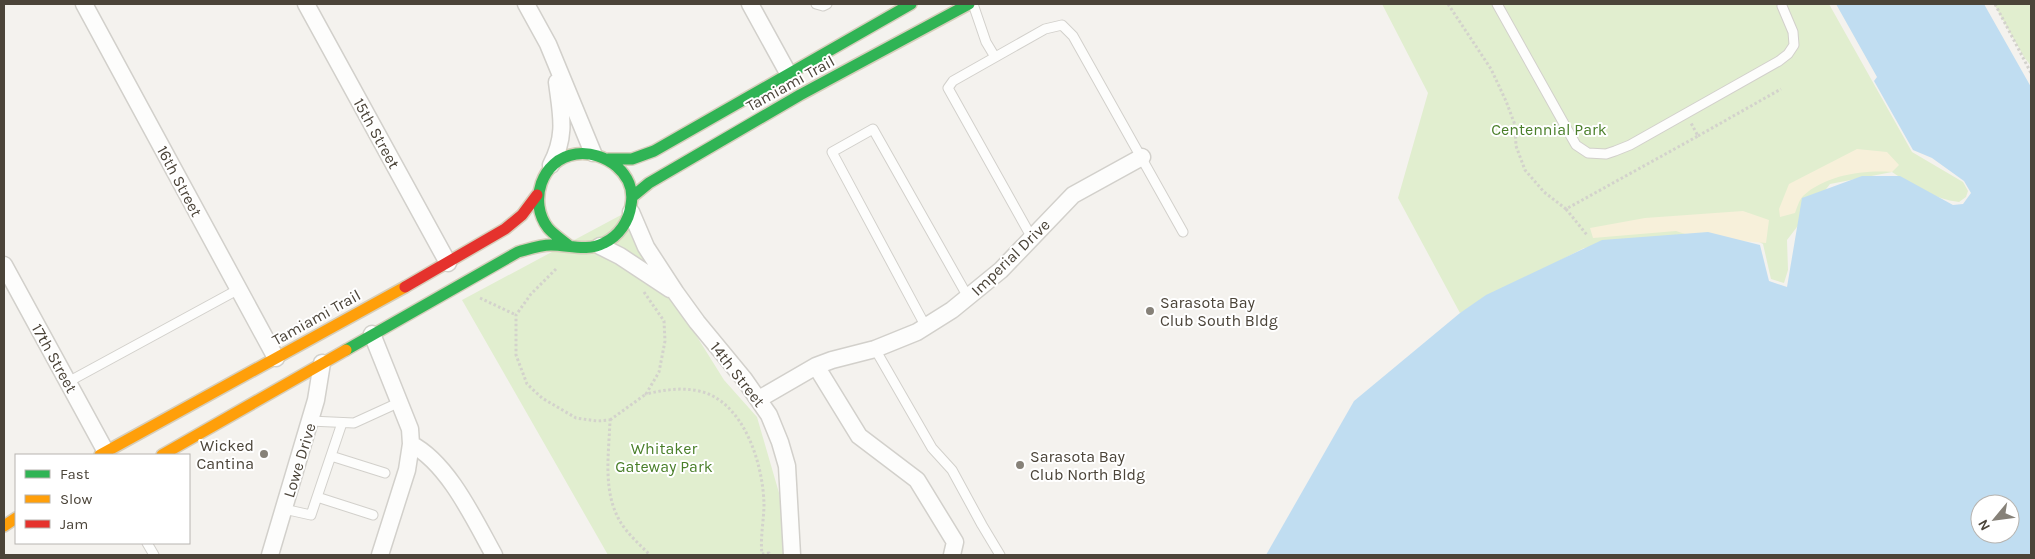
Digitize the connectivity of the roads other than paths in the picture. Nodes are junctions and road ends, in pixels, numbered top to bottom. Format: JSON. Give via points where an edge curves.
{"nodes":[{"id":1,"x":84,"y":4,"type":"edge"},
{"id":2,"x":306,"y":4,"type":"edge"},
{"id":3,"x":526,"y":4,"type":"edge"},
{"id":4,"x":750,"y":4,"type":"edge"},
{"id":5,"x":816,"y":4,"type":"edge"},
{"id":6,"x":827,"y":4,"type":"edge"},
{"id":7,"x":911,"y":4,"type":"edge"},
{"id":8,"x":971,"y":4,"type":"edge"},
{"id":9,"x":1498,"y":4,"type":"edge"},
{"id":10,"x":1782,"y":6,"type":"dead end"},
{"id":11,"x":995,"y":57,"type":"junction"},
{"id":12,"x":555,"y":62,"type":"junction"},
{"id":13,"x":788,"y":73,"type":"junction"},
{"id":14,"x":600,"y":156,"type":"junction"},
{"id":15,"x":1142,"y":156,"type":"junction"},
{"id":16,"x":550,"y":167,"type":"junction"},
{"id":17,"x":537,"y":195,"type":"junction"},
{"id":18,"x":631,"y":205,"type":"junction"},
{"id":19,"x":1184,"y":232,"type":"dead end"},
{"id":20,"x":1032,"y":238,"type":"junction"},
{"id":21,"x":568,"y":245,"type":"junction"},
{"id":22,"x":600,"y":246,"type":"junction"},
{"id":23,"x":448,"y":263,"type":"junction"},
{"id":24,"x":4,"y":264,"type":"edge"},
{"id":25,"x":239,"y":290,"type":"junction"},
{"id":26,"x":676,"y":293,"type":"junction"},
{"id":27,"x":968,"y":297,"type":"junction"},
{"id":28,"x":374,"y":323,"type":"junction"},
{"id":29,"x":926,"y":326,"type":"junction"},
{"id":30,"x":875,"y":350,"type":"junction"},
{"id":31,"x":276,"y":358,"type":"junction"},
{"id":32,"x":322,"y":364,"type":"junction"},
{"id":33,"x":816,"y":366,"type":"junction"},
{"id":34,"x":251,"y":372,"type":"junction"},
{"id":35,"x":68,"y":382,"type":"junction"},
{"id":36,"x":759,"y":399,"type":"junction"},
{"id":37,"x":400,"y":402,"type":"junction"},
{"id":38,"x":200,"y":413,"type":"dead end"},
{"id":39,"x":310,"y":421,"type":"junction"},
{"id":40,"x":342,"y":423,"type":"junction"},
{"id":41,"x":411,"y":444,"type":"junction"},
{"id":42,"x":103,"y":454,"type":"edge"},
{"id":43,"x":164,"y":454,"type":"edge"},
{"id":44,"x":331,"y":456,"type":"junction"},
{"id":45,"x":385,"y":473,"type":"dead end"},
{"id":46,"x":317,"y":498,"type":"junction"},
{"id":47,"x":284,"y":509,"type":"junction"},
{"id":48,"x":373,"y":515,"type":"dead end"},
{"id":49,"x":15,"y":519,"type":"edge"},
{"id":50,"x":4,"y":526,"type":"edge"},
{"id":51,"x":148,"y":544,"type":"edge"},
{"id":52,"x":791,"y":554,"type":"edge"},
{"id":53,"x":154,"y":555,"type":"edge"},
{"id":54,"x":270,"y":555,"type":"edge"},
{"id":55,"x":380,"y":555,"type":"edge"},
{"id":56,"x":494,"y":555,"type":"edge"},
{"id":57,"x":952,"y":555,"type":"edge"},
{"id":58,"x":1000,"y":555,"type":"edge"}],
"edges":[{"from":1,"to":25,"type":"street","name":"16th Street"},
{"from":2,"to":23,"type":"street","name":"15th Street"},
{"from":3,"to":12,"type":"street"},
{"from":4,"to":13,"type":"street"},
{"from":5,"to":6,"type":"lane"},
{"from":7,"to":13,"type":"main road","name":"Tamiami Trail"},
{"from":8,"to":11,"type":"lane"},
{"from":8,"to":18,"type":"main road","name":"Tamiami Trail","via":[[800,95],[649,183]]},
{"from":9,"to":10,"type":"lane","via":[[1572,138],[1582,150],[1596,155],[1630,145],[1788,54],[1794,45],[1793,32]]},
{"from":11,"to":15,"type":"lane","via":[[1045,29],[1062,25],[1073,36]]},
{"from":11,"to":20,"type":"lane","via":[[953,81],[948,88]]},
{"from":12,"to":14,"type":"street"},
{"from":12,"to":16,"type":"street","via":[[563,123],[560,150]]},
{"from":13,"to":14,"type":"main road","name":"Tamiami Trail","via":[[654,151],[632,159]]},
{"from":14,"to":16,"type":"main road","name":"Tamiami Trail","via":[[578,153]]},
{"from":14,"to":18,"type":"main road","via":[[624,174]]},
{"from":15,"to":19,"type":"lane"},
{"from":15,"to":20,"type":"street","name":"Imperial Drive","via":[[1073,195]]},
{"from":16,"to":17,"type":"main road","name":"Tamiami Trail"},
{"from":17,"to":21,"type":"main road","via":[[538,211],[544,225],[554,237]]},
{"from":17,"to":23,"type":"main road","name":"Tamiami Trail","via":[[522,215],[505,229]]},
{"from":18,"to":22,"type":"main road","name":"Tamiami Trail","via":[[624,227]]},
{"from":18,"to":26,"type":"street","name":"14th Street","via":[[646,247]]},
{"from":20,"to":27,"type":"street","name":"Imperial Drive","via":[[1001,270]]},
{"from":21,"to":22,"type":"main road"},
{"from":21,"to":28,"type":"main road","via":[[541,246],[518,252]]},
{"from":22,"to":26,"type":"street","name":"14th Street"},
{"from":23,"to":28,"type":"main road","via":[[439,279],[382,310]]},
{"from":23,"to":31,"type":"main road","name":"Tamiami Trail"},
{"from":24,"to":35,"type":"street","name":"17th Street"},
{"from":25,"to":31,"type":"street","name":"16th Street"},
{"from":25,"to":35,"type":"lane"},
{"from":26,"to":36,"type":"street","name":"14th Street"},
{"from":27,"to":29,"type":"street","name":"Imperial Drive"},
{"from":27,"to":29,"type":"lane","via":[[873,129],[832,152]]},
{"from":28,"to":32,"type":"main road"},
{"from":28,"to":37,"type":"street"},
{"from":29,"to":30,"type":"street","name":"Imperial Drive"},
{"from":30,"to":33,"type":"street","name":"Imperial Drive"},
{"from":30,"to":58,"type":"lane","via":[[932,448],[952,470]]},
{"from":31,"to":34,"type":"main road","name":"Tamiami Trail"},
{"from":32,"to":39,"type":"street","name":"Lowe Drive"},
{"from":32,"to":43,"type":"main road"},
{"from":33,"to":36,"type":"street","name":"Imperial Drive"},
{"from":33,"to":57,"type":"street","via":[[859,436],[917,480],[955,542]]},
{"from":34,"to":38,"type":"main road"},
{"from":34,"to":42,"type":"main road","name":"Tamiami Trail"},
{"from":35,"to":42,"type":"street","name":"17th Street"},
{"from":36,"to":52,"type":"street","name":"14th Street","via":[[775,429],[787,466]]},
{"from":37,"to":40,"type":"lane","via":[[354,424]]},
{"from":37,"to":41,"type":"street","via":[[410,428]]},
{"from":39,"to":40,"type":"lane"},
{"from":39,"to":47,"type":"street","name":"Lowe Drive"},
{"from":40,"to":44,"type":"lane"},
{"from":41,"to":55,"type":"street","via":[[407,470]]},
{"from":41,"to":56,"type":"street","via":[[424,451],[444,473]]},
{"from":44,"to":45,"type":"lane"},
{"from":44,"to":46,"type":"lane"},
{"from":46,"to":47,"type":"lane","via":[[312,516]]},
{"from":46,"to":48,"type":"lane"},
{"from":47,"to":54,"type":"street","name":"Lowe Drive"},
{"from":49,"to":50,"type":"main road"},
{"from":51,"to":53,"type":"lane"}]}
